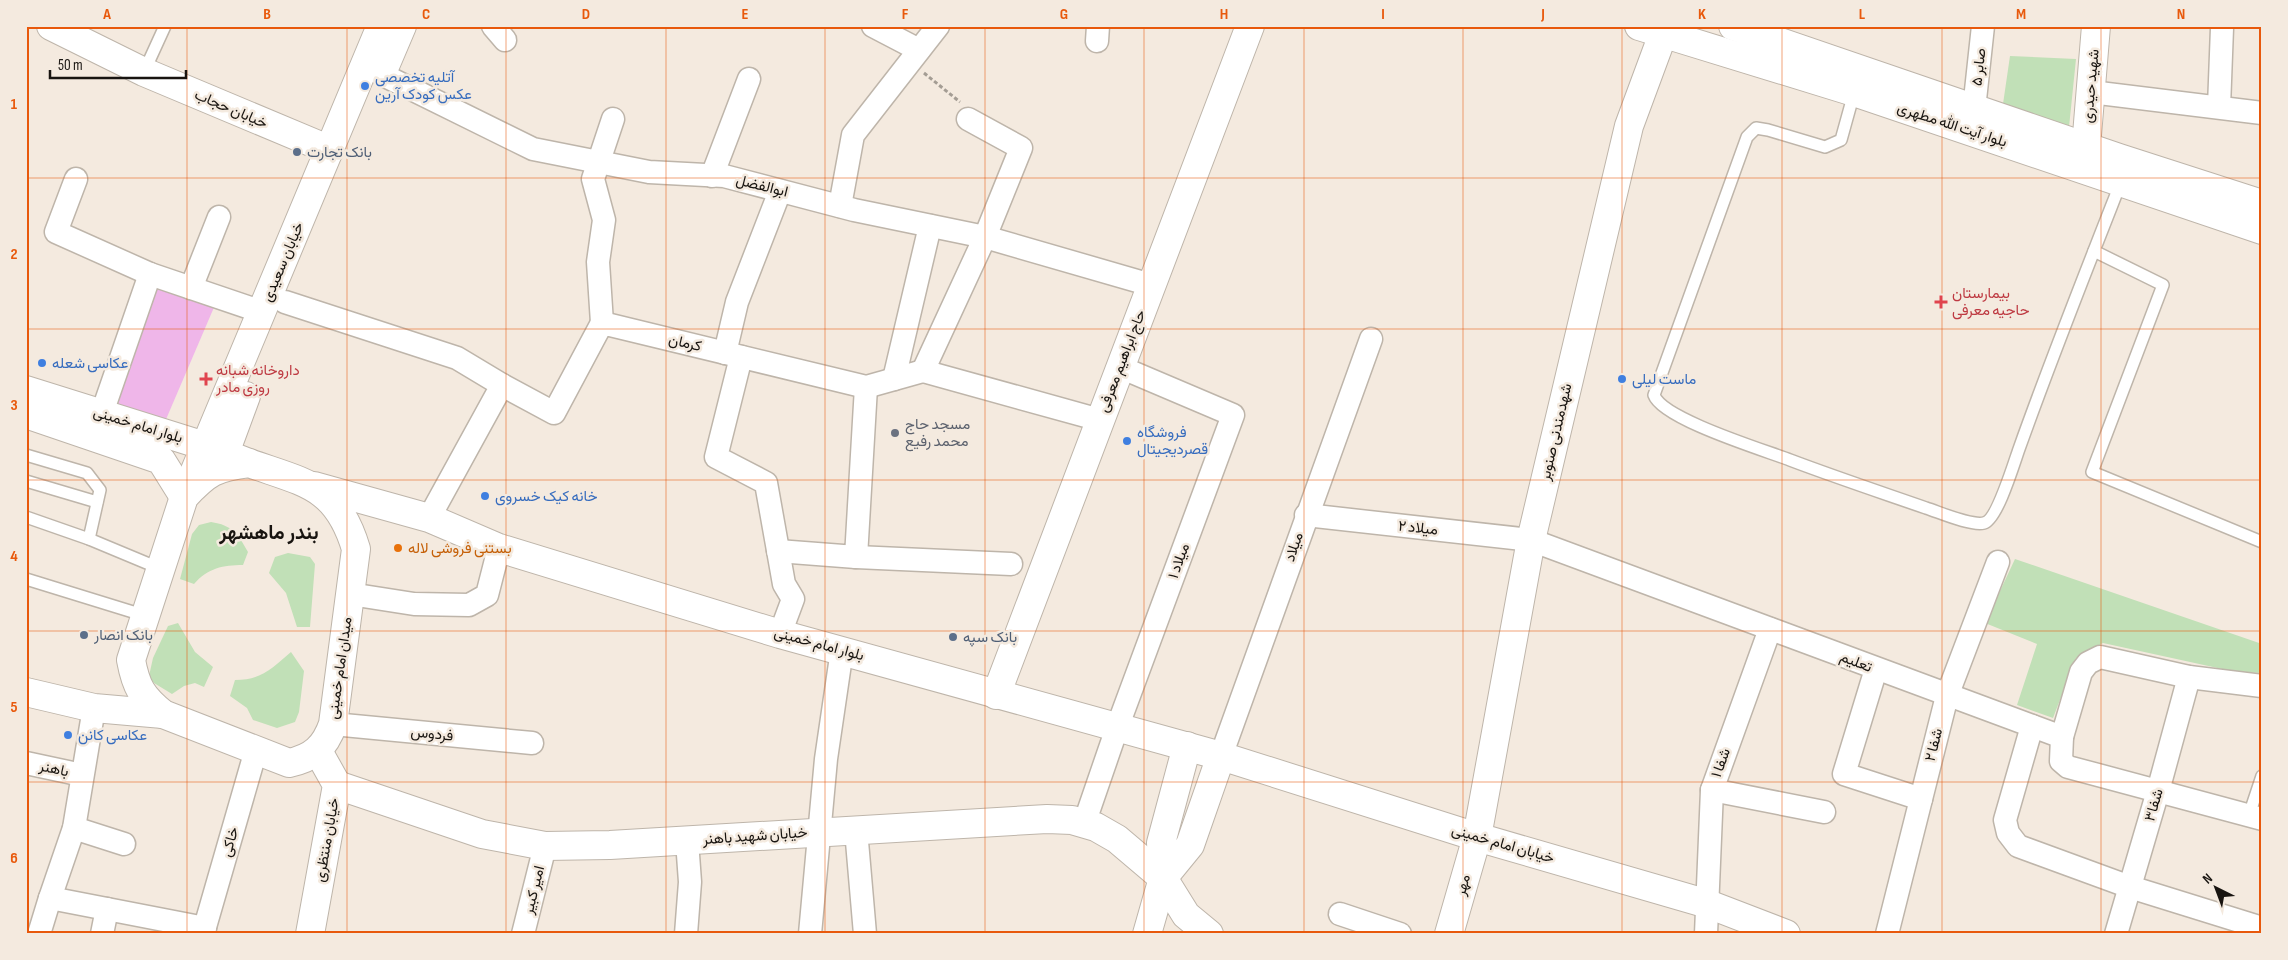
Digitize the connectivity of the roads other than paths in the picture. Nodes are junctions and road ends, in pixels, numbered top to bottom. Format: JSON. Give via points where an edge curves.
{"nodes":[{"id":1,"x":52,"y":26,"type":"edge"},
{"id":2,"x":165,"y":26,"type":"edge"},
{"id":3,"x":381,"y":26,"type":"edge"},
{"id":4,"x":402,"y":26,"type":"edge"},
{"id":5,"x":873,"y":26,"type":"edge"},
{"id":6,"x":938,"y":26,"type":"edge"},
{"id":7,"x":1250,"y":26,"type":"edge"},
{"id":8,"x":1733,"y":26,"type":"edge"},
{"id":9,"x":1983,"y":26,"type":"edge"},
{"id":10,"x":2096,"y":26,"type":"edge"},
{"id":11,"x":2222,"y":28,"type":"dead end"},
{"id":12,"x":1656,"y":29,"type":"edge"},
{"id":13,"x":914,"y":56,"type":"junction"},
{"id":14,"x":144,"y":72,"type":"junction"},
{"id":15,"x":381,"y":74,"type":"junction"},
{"id":16,"x":748,"y":79,"type":"dead end"},
{"id":17,"x":1854,"y":92,"type":"junction"},
{"id":18,"x":2091,"y":92,"type":"junction"},
{"id":19,"x":2219,"y":107,"type":"junction"},
{"id":20,"x":1974,"y":108,"type":"junction"},
{"id":21,"x":2262,"y":113,"type":"edge"},
{"id":22,"x":613,"y":119,"type":"dead end"},
{"id":23,"x":968,"y":119,"type":"road end"},
{"id":24,"x":2086,"y":146,"type":"junction"},
{"id":25,"x":330,"y":150,"type":"junction"},
{"id":26,"x":597,"y":162,"type":"junction"},
{"id":27,"x":2125,"y":171,"type":"junction"},
{"id":28,"x":712,"y":176,"type":"junction"},
{"id":29,"x":76,"y":179,"type":"dead end"},
{"id":30,"x":780,"y":191,"type":"junction"},
{"id":31,"x":2262,"y":204,"type":"edge"},
{"id":32,"x":840,"y":206,"type":"junction"},
{"id":33,"x":218,"y":217,"type":"dead end"},
{"id":34,"x":930,"y":226,"type":"junction"},
{"id":35,"x":2262,"y":230,"type":"edge"},
{"id":36,"x":985,"y":237,"type":"junction"},
{"id":37,"x":2094,"y":251,"type":"junction"},
{"id":38,"x":150,"y":274,"type":"junction"},
{"id":39,"x":1151,"y":285,"type":"junction"},
{"id":40,"x":191,"y":288,"type":"junction"},
{"id":41,"x":274,"y":307,"type":"junction"},
{"id":42,"x":602,"y":323,"type":"junction"},
{"id":43,"x":1371,"y":339,"type":"dead end"},
{"id":44,"x":733,"y":355,"type":"junction"},
{"id":45,"x":1120,"y":367,"type":"junction"},
{"id":46,"x":923,"y":371,"type":"junction"},
{"id":47,"x":894,"y":379,"type":"junction"},
{"id":48,"x":502,"y":385,"type":"junction"},
{"id":49,"x":866,"y":387,"type":"junction"},
{"id":50,"x":26,"y":390,"type":"edge"},
{"id":51,"x":102,"y":413,"type":"junction"},
{"id":52,"x":26,"y":414,"type":"edge"},
{"id":53,"x":1100,"y":420,"type":"junction"},
{"id":54,"x":226,"y":454,"type":"junction"},
{"id":55,"x":26,"y":455,"type":"edge"},
{"id":56,"x":26,"y":482,"type":"edge"},
{"id":57,"x":314,"y":486,"type":"junction"},
{"id":58,"x":184,"y":497,"type":"junction"},
{"id":59,"x":97,"y":502,"type":"junction"},
{"id":60,"x":1306,"y":515,"type":"junction"},
{"id":61,"x":26,"y":517,"type":"edge"},
{"id":62,"x":426,"y":517,"type":"junction"},
{"id":63,"x":89,"y":539,"type":"junction"},
{"id":64,"x":1531,"y":540,"type":"junction"},
{"id":65,"x":2262,"y":542,"type":"edge"},
{"id":66,"x":499,"y":548,"type":"junction"},
{"id":67,"x":778,"y":551,"type":"junction"},
{"id":68,"x":856,"y":557,"type":"junction"},
{"id":69,"x":1998,"y":562,"type":"dead end"},
{"id":70,"x":1011,"y":564,"type":"dead end"},
{"id":71,"x":161,"y":569,"type":"junction"},
{"id":72,"x":26,"y":579,"type":"edge"},
{"id":73,"x":350,"y":594,"type":"junction"},
{"id":74,"x":146,"y":616,"type":"junction"},
{"id":75,"x":1770,"y":630,"type":"junction"},
{"id":76,"x":780,"y":634,"type":"junction"},
{"id":77,"x":842,"y":650,"type":"junction"},
{"id":78,"x":1876,"y":669,"type":"junction"},
{"id":79,"x":2189,"y":676,"type":"junction"},
{"id":80,"x":2262,"y":686,"type":"edge"},
{"id":81,"x":26,"y":692,"type":"edge"},
{"id":82,"x":996,"y":696,"type":"junction"},
{"id":83,"x":1947,"y":696,"type":"junction"},
{"id":84,"x":94,"y":708,"type":"junction"},
{"id":85,"x":163,"y":714,"type":"junction"},
{"id":86,"x":333,"y":724,"type":"junction"},
{"id":87,"x":2032,"y":726,"type":"junction"},
{"id":88,"x":1117,"y":728,"type":"junction"},
{"id":89,"x":2062,"y":736,"type":"junction"},
{"id":90,"x":532,"y":744,"type":"dead end"},
{"id":91,"x":1187,"y":746,"type":"junction"},
{"id":92,"x":256,"y":750,"type":"junction"},
{"id":93,"x":318,"y":751,"type":"junction"},
{"id":94,"x":1220,"y":756,"type":"junction"},
{"id":95,"x":26,"y":763,"type":"edge"},
{"id":96,"x":82,"y":775,"type":"junction"},
{"id":97,"x":2262,"y":776,"type":"edge"},
{"id":98,"x":337,"y":785,"type":"junction"},
{"id":99,"x":1712,"y":790,"type":"junction"},
{"id":100,"x":2158,"y":792,"type":"junction"},
{"id":101,"x":1921,"y":799,"type":"junction"},
{"id":102,"x":1824,"y":812,"type":"dead end"},
{"id":103,"x":2255,"y":817,"type":"edge"},
{"id":104,"x":1084,"y":824,"type":"junction"},
{"id":105,"x":74,"y":828,"type":"junction"},
{"id":106,"x":856,"y":830,"type":"junction"},
{"id":107,"x":819,"y":832,"type":"junction"},
{"id":108,"x":1476,"y":837,"type":"junction"},
{"id":109,"x":687,"y":841,"type":"junction"},
{"id":110,"x":124,"y":844,"type":"dead end"},
{"id":111,"x":545,"y":846,"type":"junction"},
{"id":112,"x":1163,"y":878,"type":"junction"},
{"id":113,"x":2130,"y":887,"type":"junction"},
{"id":114,"x":50,"y":898,"type":"junction"},
{"id":115,"x":1708,"y":904,"type":"junction"},
{"id":116,"x":107,"y":909,"type":"junction"},
{"id":117,"x":1340,"y":914,"type":"dead end"},
{"id":118,"x":2262,"y":928,"type":"edge"},
{"id":119,"x":204,"y":931,"type":"edge"},
{"id":120,"x":38,"y":934,"type":"edge"},
{"id":121,"x":102,"y":934,"type":"edge"},
{"id":122,"x":310,"y":934,"type":"edge"},
{"id":123,"x":523,"y":934,"type":"edge"},
{"id":124,"x":686,"y":934,"type":"edge"},
{"id":125,"x":810,"y":934,"type":"edge"},
{"id":126,"x":865,"y":934,"type":"edge"},
{"id":127,"x":1147,"y":934,"type":"edge"},
{"id":128,"x":1209,"y":934,"type":"edge"},
{"id":129,"x":1400,"y":934,"type":"edge"},
{"id":130,"x":1449,"y":934,"type":"edge"},
{"id":131,"x":1706,"y":934,"type":"edge"},
{"id":132,"x":1786,"y":934,"type":"edge"},
{"id":133,"x":1886,"y":934,"type":"edge"},
{"id":134,"x":2116,"y":934,"type":"edge"}],
"edges":[{"from":1,"to":14,"type":"main road","name":"خیابان حجاب"},
{"from":2,"to":14,"type":"lane"},
{"from":3,"to":25,"type":"main road","name":"خیابان سعیدی"},
{"from":4,"to":15,"type":"main road","name":"خیابان سعیدی"},
{"from":5,"to":13,"type":"street"},
{"from":6,"to":13,"type":"street"},
{"from":7,"to":39,"type":"main road","name":"حاج ابراهیم معرفی"},
{"from":8,"to":20,"type":"main road","name":"بلوار آیت الله مطهری"},
{"from":9,"to":20,"type":"street","name":"صابر ۵"},
{"from":10,"to":18,"type":"main road","name":"شهید حیدری"},
{"from":11,"to":19,"type":"street"},
{"from":12,"to":17,"type":"main road","name":"بلوار آیت الله مطهری"},
{"from":12,"to":64,"type":"main road","name":"شهدمندنی صنوبر","via":[[1629,126]]},
{"from":13,"to":32,"type":"street","via":[[853,135]]},
{"from":14,"to":25,"type":"main road","name":"خیابان حجاب"},
{"from":15,"to":26,"type":"street","name":"ابوالفضل","via":[[533,149]]},
{"from":15,"to":41,"type":"main road","name":"خیابان سعیدی"},
{"from":16,"to":28,"type":"street"},
{"from":17,"to":27,"type":"main road","name":"بلوار آیت الله مطهری"},
{"from":17,"to":37,"type":"lane","via":[[1842,140],[1834,144],[1825,147],[1756,128],[1747,137],[1654,395],[1656,402],[1665,409],[1694,424],[1849,482],[1945,514],[1984,523],[1992,517],[2011,472]]},
{"from":18,"to":19,"type":"street"},
{"from":18,"to":24,"type":"main road","name":"شهید حیدری"},
{"from":19,"to":21,"type":"street"},
{"from":20,"to":24,"type":"main road","name":"بلوار آیت الله مطهری"},
{"from":22,"to":26,"type":"street"},
{"from":23,"to":36,"type":"street","via":[[1020,148]]},
{"from":24,"to":27,"type":"main road","name":"بلوار آیت الله مطهری"},
{"from":25,"to":41,"type":"main road","name":"خیابان سعیدی"},
{"from":26,"to":28,"type":"street","name":"ابوالفضل","via":[[649,172]]},
{"from":26,"to":42,"type":"street","via":[[593,178],[604,220],[598,262]]},
{"from":27,"to":31,"type":"main road","name":"بلوار آیت الله مطهری"},
{"from":27,"to":35,"type":"main road","name":"بلوار آیت الله مطهری"},
{"from":27,"to":37,"type":"lane"},
{"from":28,"to":30,"type":"street","name":"ابوالفضل","via":[[724,176]]},
{"from":29,"to":38,"type":"street","via":[[56,232]]},
{"from":30,"to":32,"type":"street","name":"ابوالفضل"},
{"from":30,"to":44,"type":"street","via":[[737,302]]},
{"from":32,"to":34,"type":"street","name":"ابوالفضل"},
{"from":33,"to":40,"type":"street"},
{"from":34,"to":36,"type":"street","name":"ابوالفضل"},
{"from":34,"to":47,"type":"street"},
{"from":36,"to":39,"type":"street","name":"ابوالفضل"},
{"from":36,"to":46,"type":"street"},
{"from":37,"to":65,"type":"lane","via":[[2163,285],[2092,472]]},
{"from":38,"to":40,"type":"street"},
{"from":38,"to":51,"type":"street"},
{"from":39,"to":45,"type":"main road","name":"حاج ابراهیم معرفی"},
{"from":40,"to":41,"type":"street"},
{"from":41,"to":48,"type":"street","via":[[457,358]]},
{"from":41,"to":54,"type":"main road","name":"خیابان سعیدی"},
{"from":42,"to":44,"type":"street","name":"کرمان"},
{"from":42,"to":48,"type":"street","via":[[554,413]]},
{"from":43,"to":60,"type":"street","name":"میلاد"},
{"from":44,"to":49,"type":"street","name":"کرمان"},
{"from":44,"to":67,"type":"street","via":[[716,458],[766,483]]},
{"from":45,"to":53,"type":"main road","name":"حاج ابراهیم معرفی"},
{"from":45,"to":88,"type":"street","name":"میلاد ۱","via":[[1233,416]]},
{"from":46,"to":47,"type":"street","name":"کرمان"},
{"from":46,"to":53,"type":"street"},
{"from":47,"to":49,"type":"street","name":"کرمان"},
{"from":48,"to":62,"type":"street"},
{"from":49,"to":68,"type":"street"},
{"from":50,"to":51,"type":"main road","name":"بلوار امام خمینی"},
{"from":51,"to":54,"type":"main road","name":"بلوار امام خمینی"},
{"from":52,"to":58,"type":"main road","name":"بلوار امام خمینی","via":[[161,460]]},
{"from":53,"to":82,"type":"main road","name":"حاج ابراهیم معرفی"},
{"from":54,"to":57,"type":"main road","name":"میدان امام خمینی"},
{"from":54,"to":58,"type":"main road","name":"خیابان سعیدی"},
{"from":54,"to":58,"type":"main road","name":"میدان امام خمینی","via":[[224,466],[201,478]]},
{"from":55,"to":59,"type":"lane","via":[[87,473],[100,490]]},
{"from":56,"to":59,"type":"lane"},
{"from":57,"to":62,"type":"main road","name":"بلوار امام خمینی"},
{"from":57,"to":73,"type":"main road","name":"میدان امام خمینی","via":[[335,505],[349,525],[356,549]]},
{"from":58,"to":71,"type":"main road","name":"میدان امام خمینی"},
{"from":59,"to":63,"type":"lane"},
{"from":60,"to":64,"type":"street","name":"میلاد ۲"},
{"from":60,"to":94,"type":"street","name":"میلاد"},
{"from":61,"to":63,"type":"lane"},
{"from":62,"to":66,"type":"main road","name":"بلوار امام خمینی"},
{"from":63,"to":71,"type":"lane"},
{"from":64,"to":75,"type":"street","name":"تعلیم"},
{"from":64,"to":108,"type":"main road","name":"شهدمندنی صنوبر"},
{"from":66,"to":73,"type":"street","via":[[488,595],[469,605],[414,604]]},
{"from":66,"to":76,"type":"main road","name":"بلوار امام خمینی"},
{"from":67,"to":68,"type":"street"},
{"from":67,"to":76,"type":"street","via":[[784,584],[793,598]]},
{"from":68,"to":70,"type":"street"},
{"from":69,"to":83,"type":"street","name":"شفا ۲"},
{"from":71,"to":74,"type":"main road","name":"میدان امام خمینی"},
{"from":72,"to":74,"type":"lane"},
{"from":73,"to":86,"type":"main road","name":"میدان امام خمینی"},
{"from":74,"to":85,"type":"main road","name":"میدان امام خمینی","via":[[131,660],[135,682],[146,700]]},
{"from":75,"to":78,"type":"street","name":"تعلیم"},
{"from":75,"to":99,"type":"street","name":"شفا ۱"},
{"from":76,"to":77,"type":"main road","name":"بلوار امام خمینی"},
{"from":77,"to":82,"type":"main road","name":"بلوار امام خمینی"},
{"from":77,"to":107,"type":"street"},
{"from":78,"to":83,"type":"street","name":"تعلیم"},
{"from":78,"to":101,"type":"street","via":[[1844,774]]},
{"from":79,"to":80,"type":"street"},
{"from":79,"to":89,"type":"street","via":[[2100,657],[2088,663],[2081,672]]},
{"from":79,"to":100,"type":"street","name":"شفا۳"},
{"from":81,"to":84,"type":"main road"},
{"from":82,"to":88,"type":"main road","name":"بلوار امام خمینی"},
{"from":83,"to":87,"type":"street","name":"تعلیم"},
{"from":83,"to":101,"type":"street","name":"شفا ۲"},
{"from":84,"to":85,"type":"main road"},
{"from":84,"to":96,"type":"street"},
{"from":85,"to":92,"type":"main road","name":"میدان امام خمینی"},
{"from":86,"to":90,"type":"street","name":"فردوس"},
{"from":86,"to":93,"type":"main road","name":"میدان امام خمینی","via":[[328,739]]},
{"from":87,"to":89,"type":"street","name":"تعلیم"},
{"from":87,"to":113,"type":"street","via":[[2006,820],[2008,833],[2018,846]]},
{"from":88,"to":91,"type":"main road","name":"بلوار امام خمینی"},
{"from":88,"to":104,"type":"street","name":"میلاد ۱"},
{"from":89,"to":100,"type":"street","via":[[2061,762],[2064,765]]},
{"from":91,"to":94,"type":"main road","name":"بلوار امام خمینی"},
{"from":91,"to":112,"type":"main road","via":[[1161,843]]},
{"from":92,"to":93,"type":"main road","name":"میدان امام خمینی","via":[[289,763],[304,760]]},
{"from":92,"to":119,"type":"street","name":"خاکی"},
{"from":93,"to":98,"type":"main road","name":"خیابان منتظری"},
{"from":94,"to":108,"type":"main road","name":"خیابان امام خمینی"},
{"from":94,"to":112,"type":"main road","via":[[1190,845]]},
{"from":95,"to":96,"type":"street","name":"باهنر"},
{"from":96,"to":105,"type":"street"},
{"from":97,"to":103,"type":"lane"},
{"from":98,"to":111,"type":"main road","name":"خیابان شهید باهنر","via":[[482,834]]},
{"from":98,"to":122,"type":"main road","name":"خیابان منتظری"},
{"from":99,"to":102,"type":"street"},
{"from":99,"to":115,"type":"street","name":"شفا ۱"},
{"from":100,"to":103,"type":"street"},
{"from":100,"to":113,"type":"street","name":"شفا۳"},
{"from":101,"to":133,"type":"street","name":"شفا ۲"},
{"from":104,"to":106,"type":"main road","name":"خیابان شهید باهنر","via":[[1047,819]]},
{"from":104,"to":112,"type":"main road","name":"خیابان شهید باهنر","via":[[1118,839]]},
{"from":105,"to":110,"type":"street"},
{"from":105,"to":114,"type":"street"},
{"from":106,"to":107,"type":"main road","name":"خیابان شهید باهنر"},
{"from":106,"to":126,"type":"street"},
{"from":107,"to":109,"type":"main road","name":"خیابان شهید باهنر"},
{"from":107,"to":125,"type":"street"},
{"from":108,"to":115,"type":"main road","name":"خیابان امام خمینی"},
{"from":108,"to":130,"type":"main road","name":"مهر"},
{"from":109,"to":111,"type":"main road","name":"خیابان شهید باهنر"},
{"from":109,"to":124,"type":"street","via":[[690,882]]},
{"from":111,"to":123,"type":"street","name":"امیر کبیر"},
{"from":112,"to":127,"type":"main road"},
{"from":112,"to":128,"type":"main road","via":[[1186,915]]},
{"from":113,"to":118,"type":"street"},
{"from":113,"to":134,"type":"street","name":"شفا۳"},
{"from":114,"to":116,"type":"street"},
{"from":114,"to":120,"type":"street"},
{"from":115,"to":131,"type":"street","name":"شفا ۱"},
{"from":115,"to":132,"type":"main road","name":"خیابان امام خمینی"},
{"from":116,"to":119,"type":"street"},
{"from":116,"to":121,"type":"street"},
{"from":117,"to":129,"type":"street"}]}
